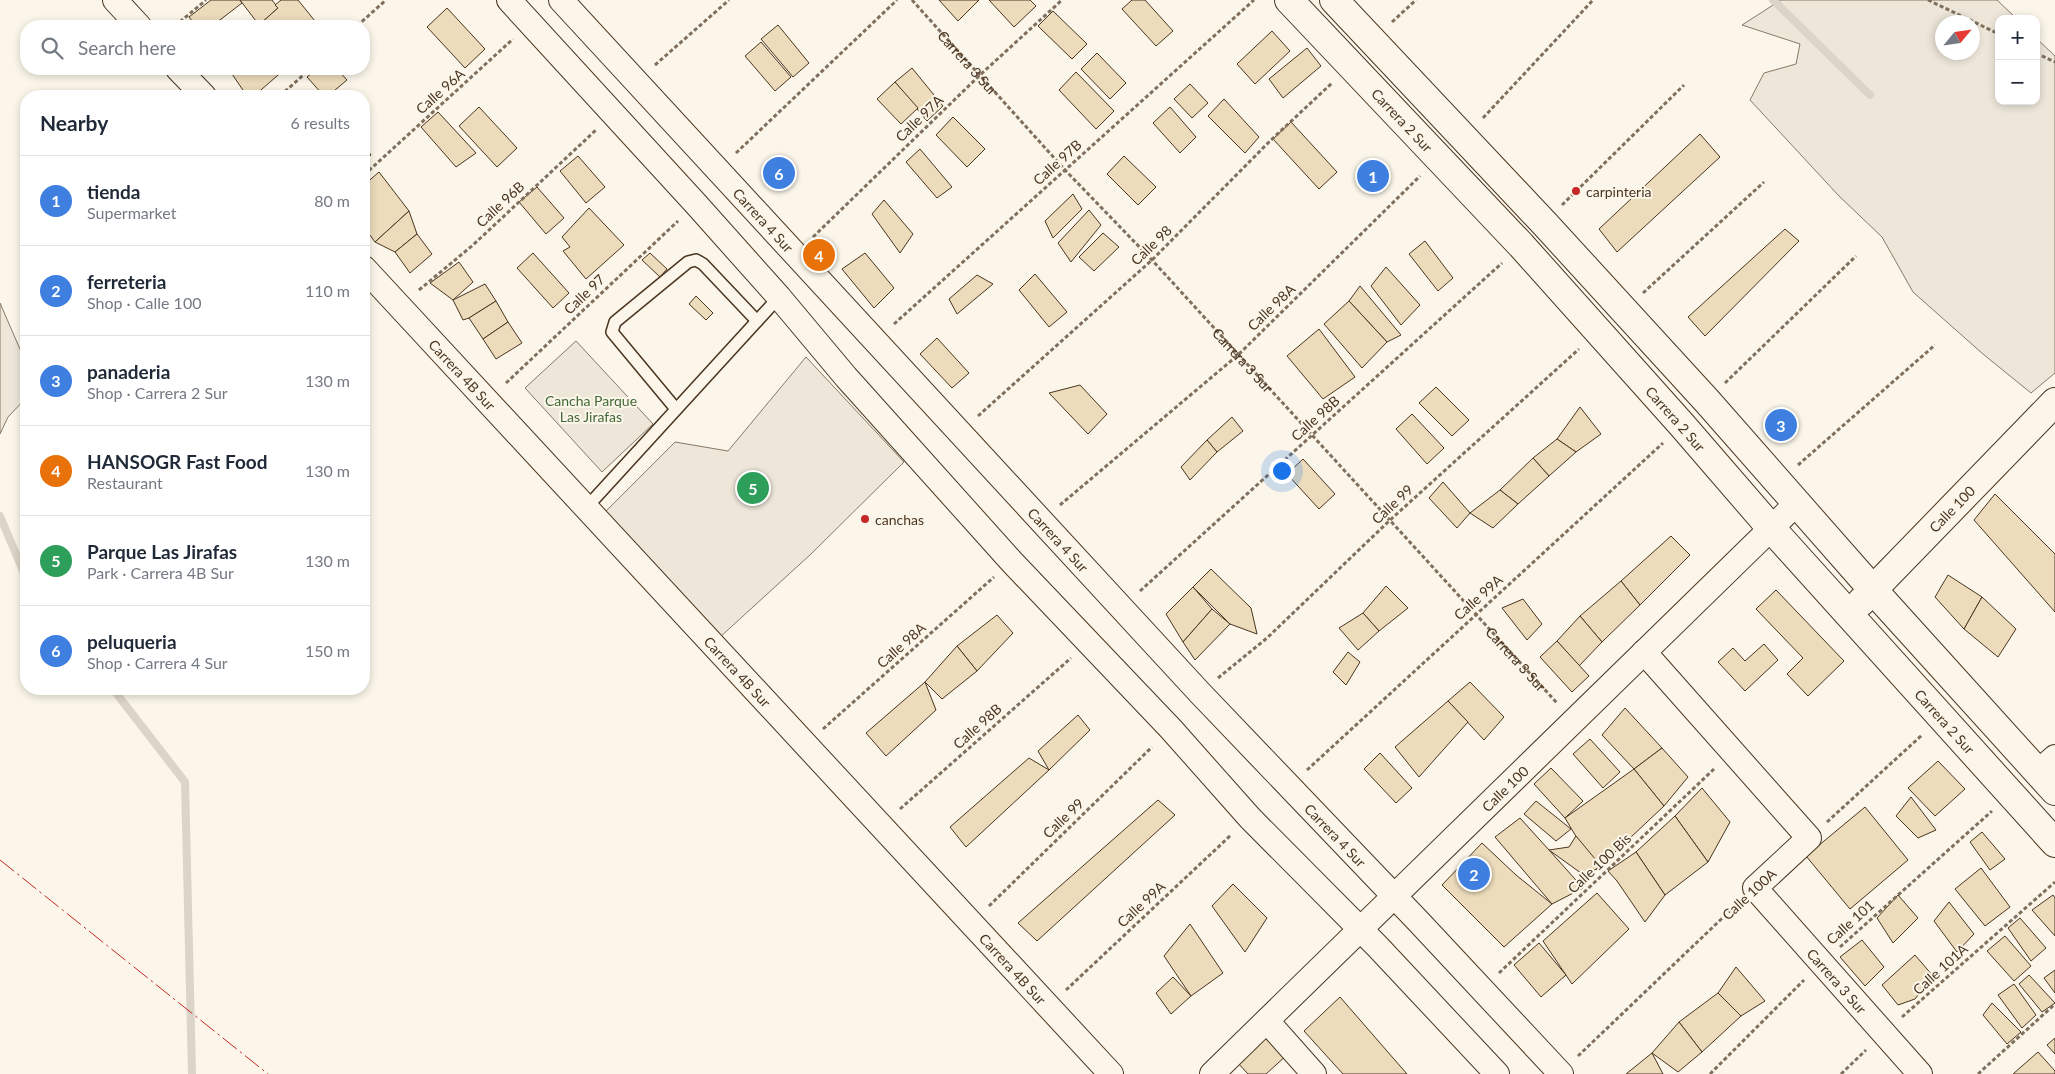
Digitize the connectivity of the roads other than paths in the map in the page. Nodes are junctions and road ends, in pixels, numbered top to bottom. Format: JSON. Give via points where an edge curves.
{"nodes":[{"id":1,"x":115,"y":0,"type":"edge"},
{"id":2,"x":509,"y":0,"type":"edge"},
{"id":3,"x":560,"y":0,"type":"edge"},
{"id":4,"x":1289,"y":0,"type":"edge"},
{"id":5,"x":1334,"y":0,"type":"edge"},
{"id":6,"x":133,"y":20,"type":"edge"},
{"id":7,"x":184,"y":75,"type":"edge"},
{"id":8,"x":198,"y":90,"type":"edge"},
{"id":9,"x":370,"y":275,"type":"edge"},
{"id":10,"x":779,"y":297,"type":"junction"},
{"id":11,"x":757,"y":321,"type":"junction"},
{"id":12,"x":2055,"y":402,"type":"edge"},
{"id":13,"x":676,"y":409,"type":"junction"},
{"id":14,"x":1796,"y":504,"type":"junction"},
{"id":15,"x":586,"y":508,"type":"junction"},
{"id":16,"x":1771,"y":528,"type":"junction"},
{"id":17,"x":1874,"y":591,"type":"junction"},
{"id":18,"x":1848,"y":614,"type":"junction"},
{"id":19,"x":1644,"y":652,"type":"junction"},
{"id":20,"x":2049,"y":773,"type":"edge"},
{"id":21,"x":2055,"y":843,"type":"edge"},
{"id":22,"x":1754,"y":888,"type":"joint"},
{"id":23,"x":1394,"y":897,"type":"junction"},
{"id":24,"x":1360,"y":930,"type":"junction"},
{"id":25,"x":1267,"y":1021,"type":"junction"},
{"id":26,"x":1111,"y":1074,"type":"edge"},
{"id":27,"x":1212,"y":1074,"type":"edge"},
{"id":28,"x":1314,"y":1074,"type":"edge"},
{"id":29,"x":1496,"y":1074,"type":"edge"},
{"id":30,"x":1561,"y":1074,"type":"edge"},
{"id":31,"x":1920,"y":1074,"type":"edge"}],
"edges":[{"from":1,"to":6,"type":"street"},
{"from":2,"to":10,"type":"street"},
{"from":3,"to":23,"type":"street","name":"Carrera 4 Sur","via":[[1200,693]]},
{"from":4,"to":16,"type":"street","name":"Carrera 2 Sur","via":[[1521,245]]},
{"from":5,"to":14,"type":"street","via":[[1707,400]]},
{"from":7,"to":8,"type":"street"},
{"from":9,"to":15,"type":"street","name":"Carrera 4B Sur"},
{"from":10,"to":11,"type":"lane"},
{"from":10,"to":24,"type":"street","via":[[846,377],[1012,562],[1171,729],[1250,818]]},
{"from":11,"to":13,"type":"lane"},
{"from":11,"to":13,"type":"lane","via":[[704,264],[696,260],[688,262],[615,322],[612,332]]},
{"from":12,"to":17,"type":"street","name":"Calle 100"},
{"from":13,"to":15,"type":"lane"},
{"from":14,"to":16,"type":"street","name":"Calle 100"},
{"from":14,"to":17,"type":"street"},
{"from":15,"to":26,"type":"street","name":"Carrera 4B Sur"},
{"from":16,"to":18,"type":"street","name":"Carrera 2 Sur"},
{"from":16,"to":19,"type":"street","name":"Calle 100"},
{"from":17,"to":18,"type":"street","name":"Calle 100"},
{"from":17,"to":20,"type":"street"},
{"from":18,"to":21,"type":"street","name":"Carrera 2 Sur"},
{"from":19,"to":22,"type":"street","name":"Calle 100A","via":[[1809,838]]},
{"from":19,"to":23,"type":"street","name":"Calle 100"},
{"from":22,"to":31,"type":"street","name":"Carrera 3 Sur"},
{"from":23,"to":24,"type":"street","name":"Calle 100"},
{"from":23,"to":30,"type":"street","name":"Carrera 4 Sur"},
{"from":24,"to":25,"type":"street","name":"Calle 100"},
{"from":24,"to":29,"type":"street"},
{"from":25,"to":27,"type":"street","name":"Calle 100"},
{"from":25,"to":28,"type":"street"}]}
